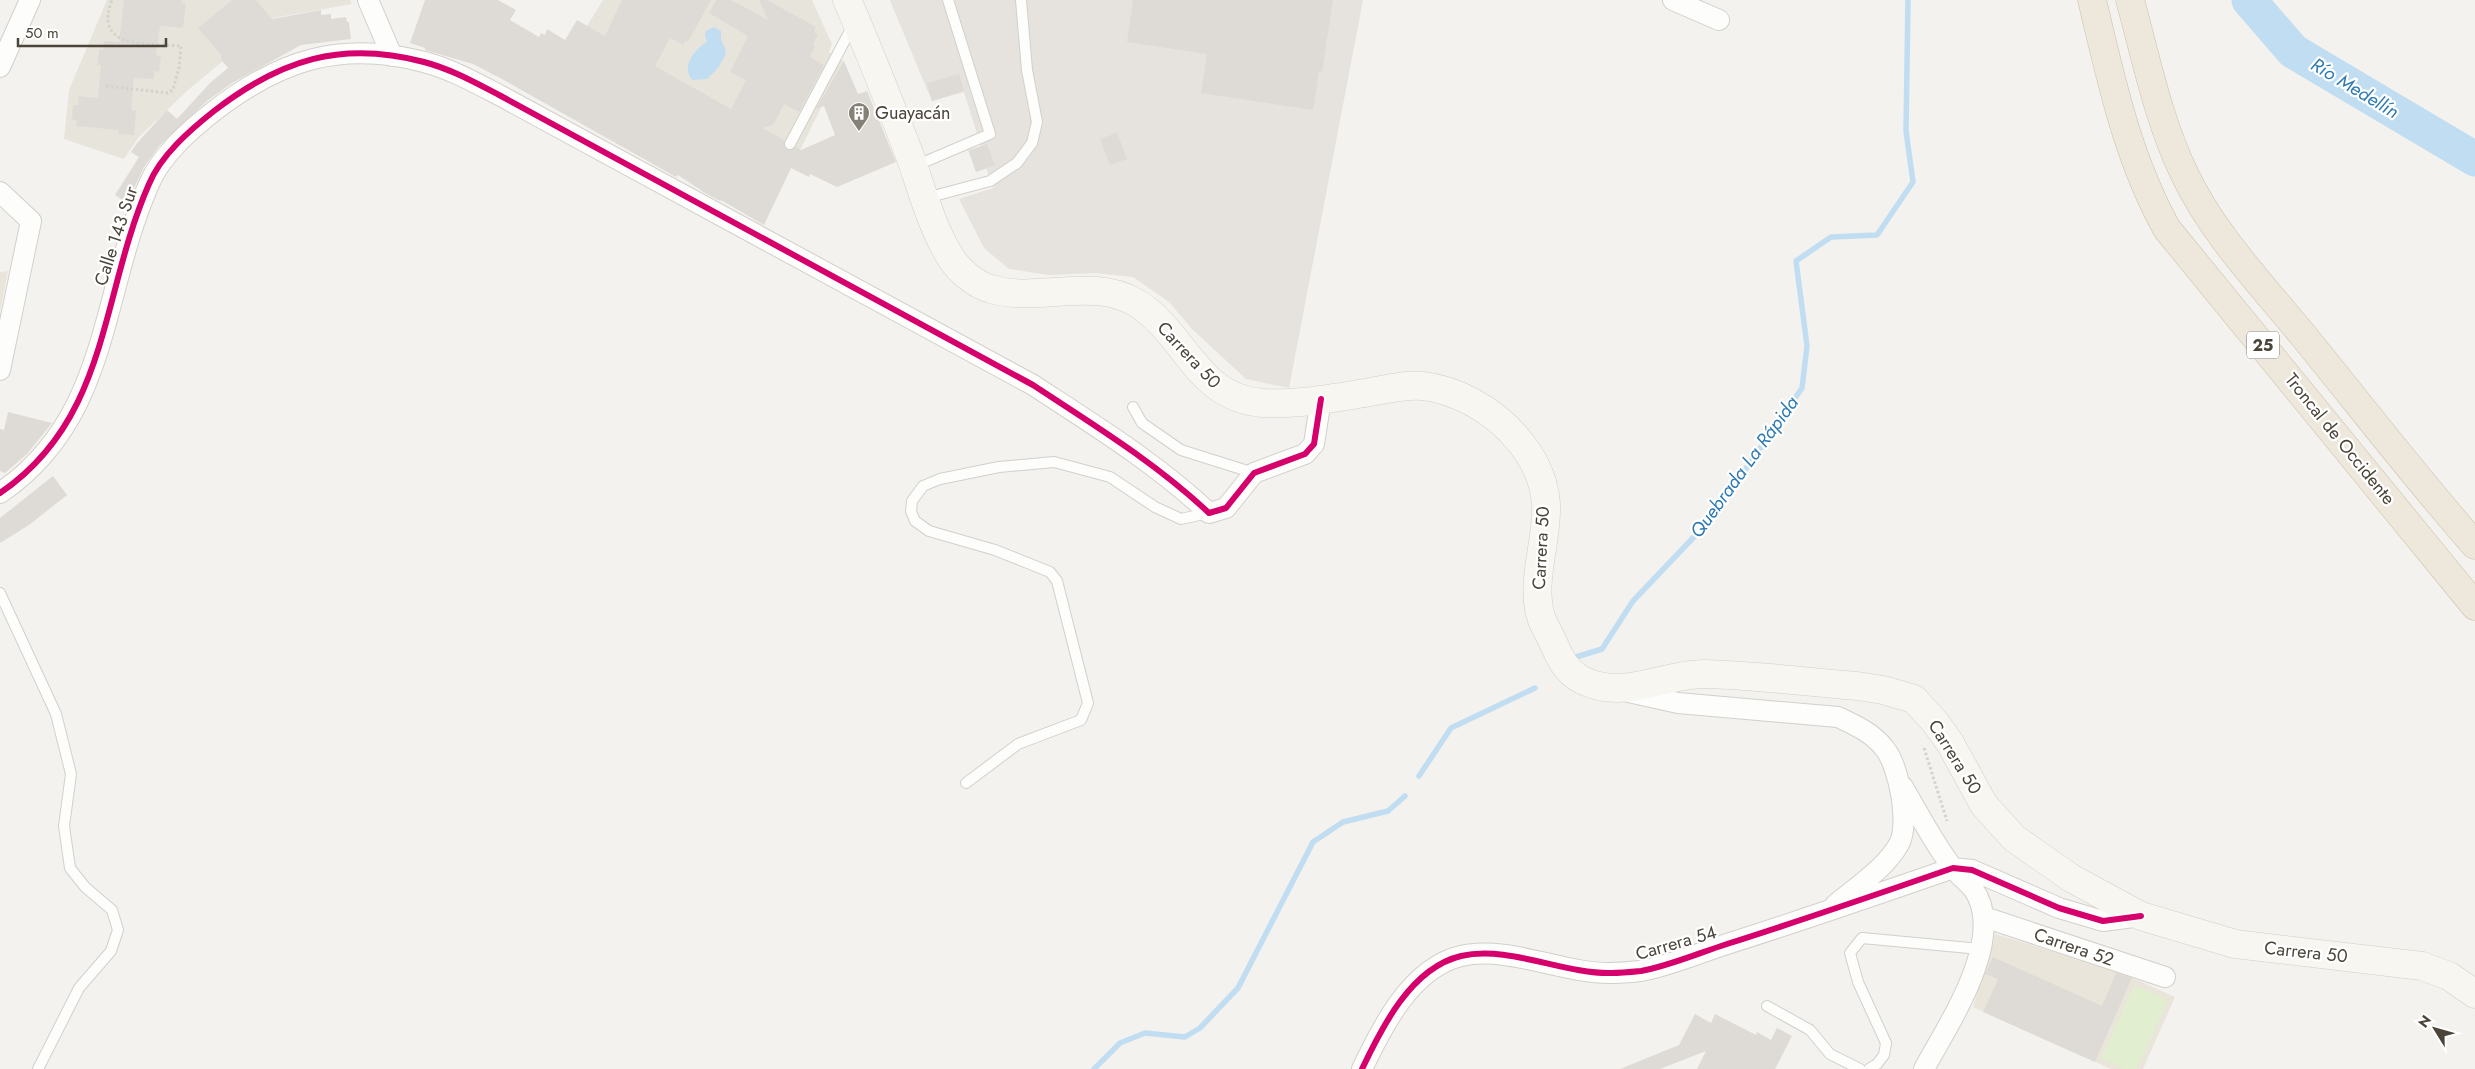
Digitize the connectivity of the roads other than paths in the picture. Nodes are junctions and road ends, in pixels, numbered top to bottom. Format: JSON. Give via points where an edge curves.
{"nodes":[{"id":1,"x":30,"y":0,"type":"edge"},
{"id":2,"x":368,"y":0,"type":"edge"},
{"id":3,"x":948,"y":0,"type":"edge"},
{"id":4,"x":1021,"y":0,"type":"edge"},
{"id":5,"x":1673,"y":0,"type":"edge"},
{"id":6,"x":2092,"y":0,"type":"edge"},
{"id":7,"x":2130,"y":0,"type":"edge"},
{"id":8,"x":851,"y":10,"type":"edge"},
{"id":9,"x":1719,"y":20,"type":"dead end"},
{"id":10,"x":392,"y":56,"type":"junction"},
{"id":11,"x":0,"y":67,"type":"edge"},
{"id":12,"x":790,"y":144,"type":"dead end"},
{"id":13,"x":914,"y":166,"type":"junction"},
{"id":14,"x":0,"y":192,"type":"edge"},
{"id":15,"x":925,"y":198,"type":"junction"},
{"id":16,"x":0,"y":370,"type":"edge"},
{"id":17,"x":1321,"y":399,"type":"junction"},
{"id":18,"x":1133,"y":407,"type":"dead end"},
{"id":19,"x":1254,"y":473,"type":"junction"},
{"id":20,"x":0,"y":493,"type":"edge"},
{"id":21,"x":1209,"y":513,"type":"junction"},
{"id":22,"x":2475,"y":545,"type":"edge"},
{"id":23,"x":0,"y":593,"type":"edge"},
{"id":24,"x":2475,"y":606,"type":"edge"},
{"id":25,"x":1618,"y":690,"type":"junction"},
{"id":26,"x":966,"y":783,"type":"dead end"},
{"id":27,"x":1901,"y":784,"type":"junction"},
{"id":28,"x":1953,"y":868,"type":"junction"},
{"id":29,"x":1826,"y":913,"type":"junction"},
{"id":30,"x":2141,"y":916,"type":"junction"},
{"id":31,"x":1984,"y":917,"type":"junction"},
{"id":32,"x":1980,"y":949,"type":"junction"},
{"id":33,"x":2165,"y":978,"type":"dead end"},
{"id":34,"x":2475,"y":994,"type":"edge"},
{"id":35,"x":1766,"y":1006,"type":"dead end"},
{"id":36,"x":38,"y":1069,"type":"edge"},
{"id":37,"x":1362,"y":1069,"type":"edge"},
{"id":38,"x":1860,"y":1069,"type":"edge"},
{"id":39,"x":1869,"y":1069,"type":"edge"},
{"id":40,"x":1924,"y":1069,"type":"edge"}],
"edges":[{"from":1,"to":11,"type":"street"},
{"from":2,"to":10,"type":"street"},
{"from":3,"to":13,"type":"lane","via":[[990,134]]},
{"from":4,"to":15,"type":"lane","via":[[1027,70],[1037,122],[1032,143],[1017,163],[990,180]]},
{"from":5,"to":9,"type":"street"},
{"from":6,"to":24,"type":"highway","name":"Troncal de Occidente","number":"25","via":[[2132,151],[2167,229]]},
{"from":7,"to":22,"type":"highway","name":"Troncal de Occidente","number":"25","via":[[2171,144],[2201,203],[2252,273]]},
{"from":8,"to":12,"type":"lane"},
{"from":8,"to":13,"type":"main road","name":"Carrera 50"},
{"from":10,"to":20,"type":"street","name":"Calle 143 Sur","via":[[367,52],[342,54],[314,57],[286,67],[227,101],[197,124],[170,152],[150,181],[137,211],[99,352],[82,397],[43,456]]},
{"from":10,"to":21,"type":"street","name":"Calle 143 Sur","via":[[425,62],[493,92],[1033,385],[1182,487]]},
{"from":13,"to":15,"type":"main road","name":"Carrera 50"},
{"from":14,"to":16,"type":"street","via":[[31,221]]},
{"from":15,"to":17,"type":"main road","name":"Carrera 50","via":[[952,260],[969,278],[990,289],[1016,292],[1106,291],[1135,302],[1162,324],[1216,388],[1239,400],[1266,403]]},
{"from":17,"to":19,"type":"street","via":[[1314,444],[1304,454]]},
{"from":17,"to":25,"type":"main road","name":"Carrera 50","via":[[1420,385],[1444,390],[1472,402],[1502,421],[1537,467],[1546,503],[1537,588],[1541,619],[1560,662],[1582,680]]},
{"from":18,"to":19,"type":"lane","via":[[1142,423],[1181,450]]},
{"from":19,"to":21,"type":"street","via":[[1226,508]]},
{"from":21,"to":26,"type":"lane","via":[[1181,519],[1155,507],[1110,477],[1054,462],[999,467],[940,479],[923,486],[912,501],[911,510],[915,521],[929,531],[995,550],[1050,572],[1062,594],[1088,703],[1081,720],[1018,744]]},
{"from":23,"to":36,"type":"lane","via":[[56,714],[71,774],[64,826],[70,868],[85,887],[112,910],[118,930],[111,951],[79,988]]},
{"from":25,"to":27,"type":"street","name":"Carrera 54","via":[[1678,703],[1838,717],[1862,728],[1886,749]]},
{"from":25,"to":30,"type":"main road","name":"Carrera 50","via":[[1699,674],[1857,686],[1914,699],[1950,743],[1984,805],[2014,838],[2070,878]]},
{"from":27,"to":28,"type":"street"},
{"from":27,"to":29,"type":"street","name":"Carrera 54","via":[[1904,812],[1900,843],[1884,863]]},
{"from":28,"to":29,"type":"street","name":"Carrera 54"},
{"from":28,"to":30,"type":"street","via":[[1972,870],[2059,908],[2103,921]]},
{"from":28,"to":31,"type":"street","via":[[1974,891]]},
{"from":29,"to":37,"type":"street","name":"Carrera 54","via":[[1643,970],[1610,973],[1519,958],[1461,956],[1436,967],[1415,983],[1379,1034]]},
{"from":30,"to":34,"type":"main road","name":"Carrera 50","via":[[2235,944],[2422,966],[2449,976]]},
{"from":31,"to":32,"type":"street"},
{"from":31,"to":33,"type":"street","name":"Carrera 52"},
{"from":32,"to":39,"type":"lane","via":[[1862,938],[1855,945],[1850,954],[1858,982],[1886,1043],[1884,1055]]},
{"from":32,"to":40,"type":"street","via":[[1964,998]]},
{"from":35,"to":38,"type":"lane","via":[[1810,1030],[1830,1054]]}]}
